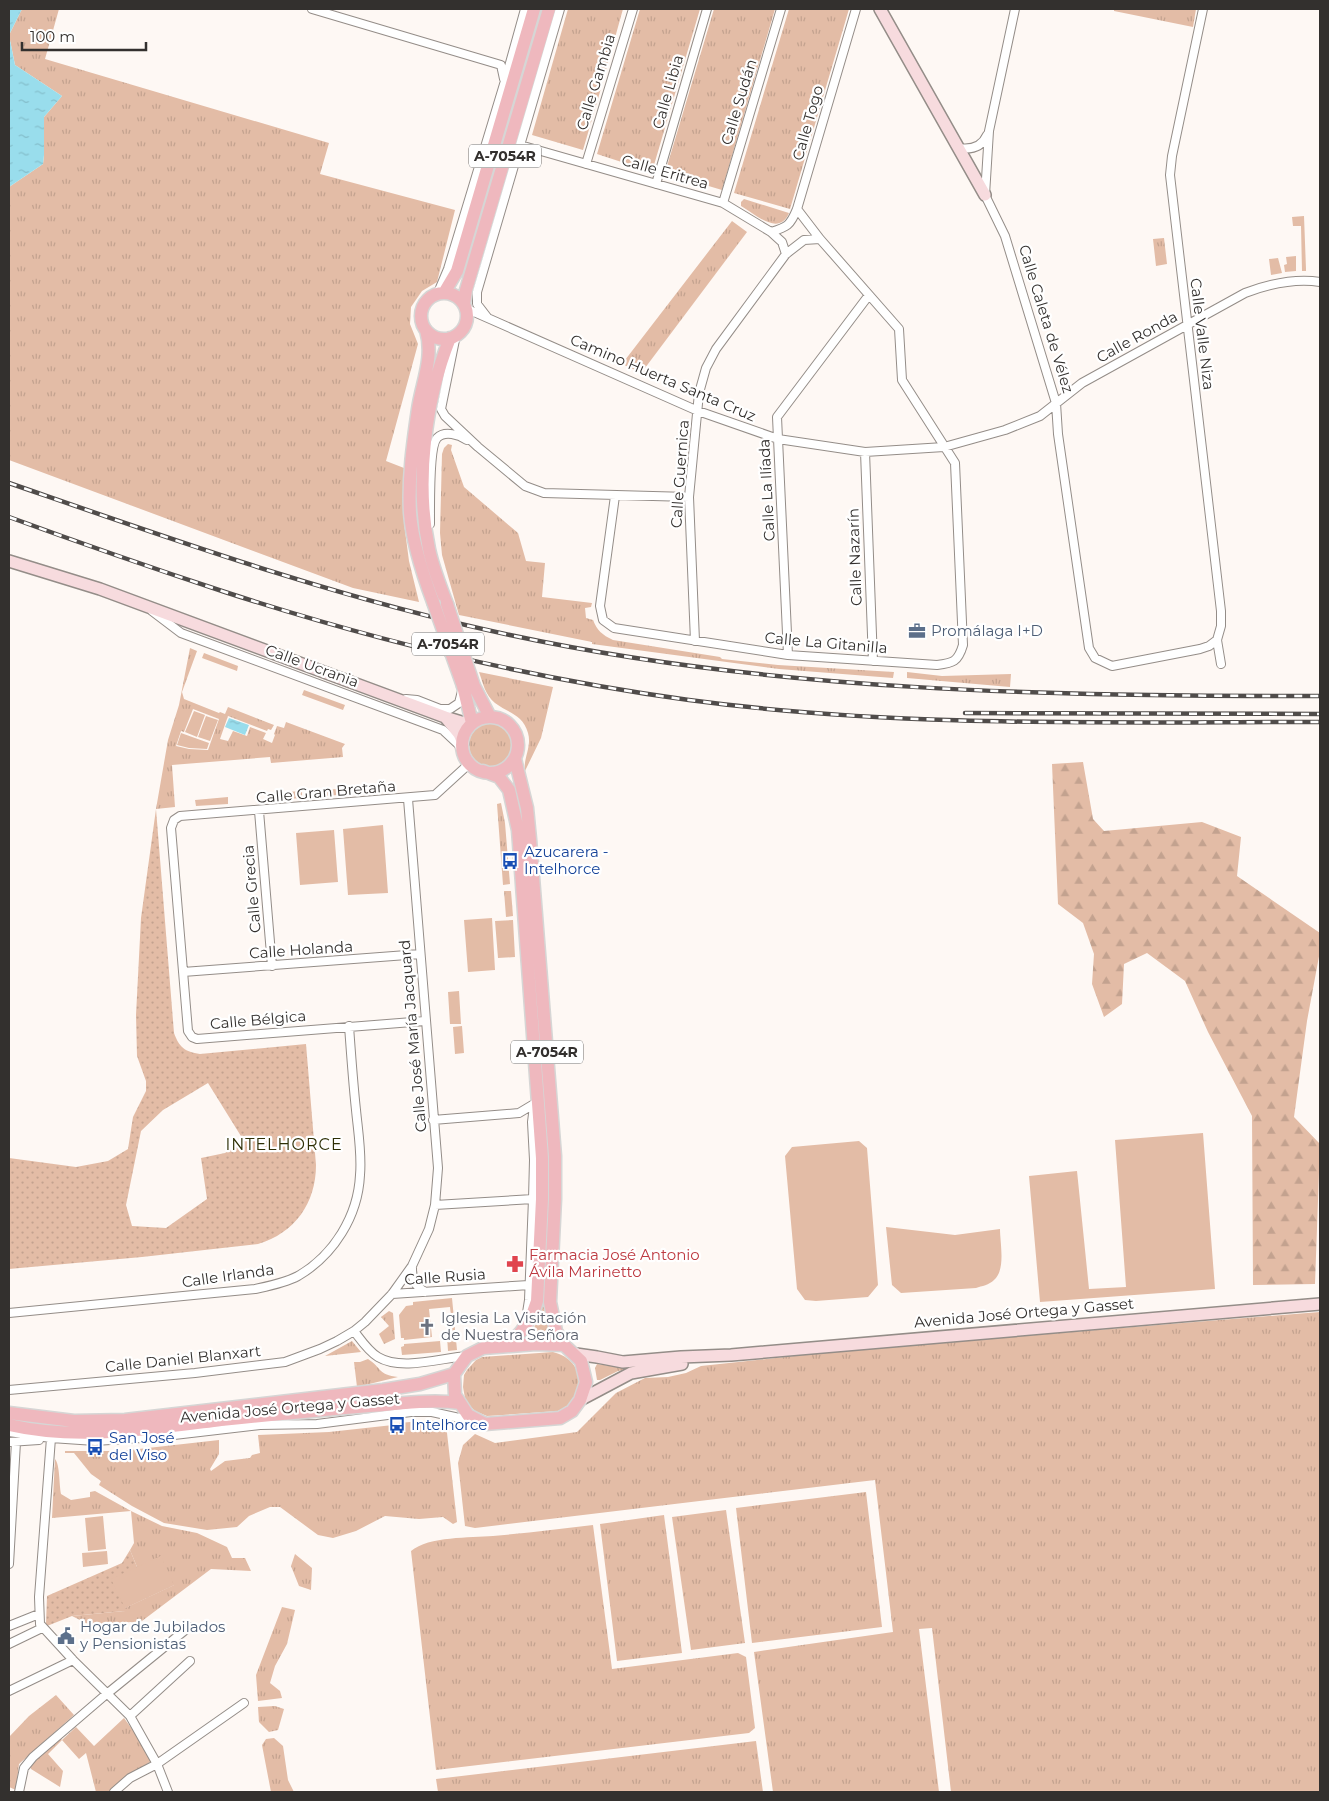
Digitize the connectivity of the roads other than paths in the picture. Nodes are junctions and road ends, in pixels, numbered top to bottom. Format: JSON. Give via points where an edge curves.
{"nodes":[{"id":1,"x":312,"y":9,"type":"edge"},
{"id":2,"x":524,"y":9,"type":"edge"},
{"id":3,"x":534,"y":9,"type":"edge"},
{"id":4,"x":549,"y":9,"type":"edge"},
{"id":5,"x":560,"y":9,"type":"edge"},
{"id":6,"x":633,"y":9,"type":"edge"},
{"id":7,"x":707,"y":9,"type":"edge"},
{"id":8,"x":781,"y":9,"type":"edge"},
{"id":9,"x":856,"y":9,"type":"edge"},
{"id":10,"x":880,"y":9,"type":"edge"},
{"id":11,"x":1015,"y":9,"type":"edge"},
{"id":12,"x":1203,"y":9,"type":"edge"},
{"id":13,"x":505,"y":81,"type":"junction"},
{"id":14,"x":989,"y":131,"type":"junction"},
{"id":15,"x":520,"y":144,"type":"junction"},
{"id":16,"x":958,"y":148,"type":"junction"},
{"id":17,"x":586,"y":164,"type":"junction"},
{"id":18,"x":656,"y":184,"type":"junction"},
{"id":19,"x":985,"y":196,"type":"junction"},
{"id":20,"x":723,"y":203,"type":"junction"},
{"id":21,"x":797,"y":209,"type":"junction"},
{"id":22,"x":771,"y":232,"type":"junction"},
{"id":23,"x":820,"y":239,"type":"junction"},
{"id":24,"x":786,"y":254,"type":"junction"},
{"id":25,"x":481,"y":279,"type":"junction"},
{"id":26,"x":1320,"y":282,"type":"edge"},
{"id":27,"x":440,"y":294,"type":"junction"},
{"id":28,"x":869,"y":295,"type":"junction"},
{"id":29,"x":465,"y":306,"type":"junction"},
{"id":30,"x":488,"y":318,"type":"junction"},
{"id":31,"x":1187,"y":325,"type":"junction"},
{"id":32,"x":426,"y":330,"type":"junction"},
{"id":33,"x":453,"y":337,"type":"junction"},
{"id":34,"x":1056,"y":403,"type":"junction"},
{"id":35,"x":698,"y":411,"type":"junction"},
{"id":36,"x":778,"y":439,"type":"junction"},
{"id":37,"x":478,"y":447,"type":"junction"},
{"id":38,"x":944,"y":447,"type":"junction"},
{"id":39,"x":865,"y":452,"type":"junction"},
{"id":40,"x":615,"y":496,"type":"junction"},
{"id":41,"x":689,"y":497,"type":"junction"},
{"id":42,"x":427,"y":541,"type":"junction"},
{"id":43,"x":9,"y":561,"type":"edge"},
{"id":44,"x":146,"y":607,"type":"junction"},
{"id":45,"x":1217,"y":640,"type":"junction"},
{"id":46,"x":695,"y":642,"type":"junction"},
{"id":47,"x":788,"y":655,"type":"junction"},
{"id":48,"x":874,"y":661,"type":"junction"},
{"id":49,"x":1221,"y":664,"type":"dead end"},
{"id":50,"x":468,"y":686,"type":"junction"},
{"id":51,"x":392,"y":698,"type":"junction"},
{"id":52,"x":445,"y":717,"type":"junction"},
{"id":53,"x":490,"y":717,"type":"junction"},
{"id":54,"x":472,"y":724,"type":"junction"},
{"id":55,"x":465,"y":753,"type":"junction"},
{"id":56,"x":515,"y":759,"type":"junction"},
{"id":57,"x":483,"y":771,"type":"junction"},
{"id":58,"x":408,"y":799,"type":"junction"},
{"id":59,"x":259,"y":811,"type":"junction"},
{"id":60,"x":174,"y":820,"type":"joint"},
{"id":61,"x":420,"y":954,"type":"junction"},
{"id":62,"x":272,"y":966,"type":"junction"},
{"id":63,"x":183,"y":972,"type":"junction"},
{"id":64,"x":425,"y":1021,"type":"junction"},
{"id":65,"x":349,"y":1026,"type":"junction"},
{"id":66,"x":538,"y":1084,"type":"junction"},
{"id":67,"x":534,"y":1104,"type":"junction"},
{"id":68,"x":519,"y":1113,"type":"junction"},
{"id":69,"x":433,"y":1120,"type":"junction"},
{"id":70,"x":532,"y":1122,"type":"junction"},
{"id":71,"x":533,"y":1198,"type":"junction"},
{"id":72,"x":435,"y":1205,"type":"junction"},
{"id":73,"x":412,"y":1266,"type":"junction"},
{"id":74,"x":529,"y":1285,"type":"junction"},
{"id":75,"x":425,"y":1292,"type":"junction"},
{"id":76,"x":392,"y":1294,"type":"junction"},
{"id":77,"x":1320,"y":1304,"type":"edge"},
{"id":78,"x":9,"y":1313,"type":"edge"},
{"id":79,"x":525,"y":1326,"type":"junction"},
{"id":80,"x":354,"y":1331,"type":"junction"},
{"id":81,"x":508,"y":1345,"type":"junction"},
{"id":82,"x":564,"y":1345,"type":"junction"},
{"id":83,"x":576,"y":1354,"type":"junction"},
{"id":84,"x":731,"y":1355,"type":"junction"},
{"id":85,"x":467,"y":1356,"type":"junction"},
{"id":86,"x":454,"y":1374,"type":"junction"},
{"id":87,"x":9,"y":1390,"type":"edge"},
{"id":88,"x":580,"y":1400,"type":"junction"},
{"id":89,"x":460,"y":1403,"type":"junction"},
{"id":90,"x":9,"y":1413,"type":"edge"},
{"id":91,"x":485,"y":1424,"type":"junction"},
{"id":92,"x":9,"y":1425,"type":"edge"},
{"id":93,"x":9,"y":1432,"type":"edge"},
{"id":94,"x":51,"y":1438,"type":"junction"},
{"id":95,"x":12,"y":1442,"type":"edge"},
{"id":96,"x":9,"y":1564,"type":"edge"},
{"id":97,"x":39,"y":1614,"type":"junction"},
{"id":98,"x":9,"y":1626,"type":"edge"},
{"id":99,"x":189,"y":1627,"type":"dead end"},
{"id":100,"x":42,"y":1628,"type":"junction"},
{"id":101,"x":9,"y":1644,"type":"edge"},
{"id":102,"x":73,"y":1660,"type":"junction"},
{"id":103,"x":190,"y":1661,"type":"dead end"},
{"id":104,"x":9,"y":1691,"type":"edge"},
{"id":105,"x":107,"y":1694,"type":"junction"},
{"id":106,"x":244,"y":1703,"type":"dead end"},
{"id":107,"x":130,"y":1716,"type":"junction"},
{"id":108,"x":157,"y":1764,"type":"junction"},
{"id":109,"x":19,"y":1792,"type":"edge"},
{"id":110,"x":114,"y":1792,"type":"edge"},
{"id":111,"x":168,"y":1792,"type":"edge"}],
"edges":[{"from":1,"to":13,"type":"street","via":[[501,65]]},
{"from":2,"to":13,"type":"street"},
{"from":3,"to":27,"type":"main road","number":"A-7054R","via":[[457,271],[451,284]]},
{"from":4,"to":29,"type":"main road","number":"A-7054R","via":[[466,290]]},
{"from":5,"to":15,"type":"street"},
{"from":6,"to":17,"type":"street","name":"Calle Gambia"},
{"from":7,"to":18,"type":"street","name":"Calle Libia"},
{"from":8,"to":20,"type":"street","name":"Calle Sudán"},
{"from":9,"to":21,"type":"street","name":"Calle Togo"},
{"from":10,"to":16,"type":"main road","name":"Calle Caleta de Vélez"},
{"from":11,"to":14,"type":"street"},
{"from":12,"to":31,"type":"street","name":"Calle Valle Niza","via":[[1170,175]]},
{"from":13,"to":27,"type":"street"},
{"from":14,"to":16,"type":"street","via":[[979,146]]},
{"from":14,"to":19,"type":"street"},
{"from":15,"to":17,"type":"street","name":"Calle Eritrea"},
{"from":15,"to":25,"type":"street"},
{"from":16,"to":19,"type":"main road","name":"Calle Caleta de Vélez"},
{"from":17,"to":18,"type":"street","name":"Calle Eritrea"},
{"from":18,"to":20,"type":"street","name":"Calle Eritrea"},
{"from":19,"to":34,"type":"street","name":"Calle Caleta de Vélez","via":[[1005,236]]},
{"from":20,"to":22,"type":"street","name":"Calle Eritrea"},
{"from":21,"to":22,"type":"street","name":"Calle Togo","via":[[785,228]]},
{"from":21,"to":23,"type":"street"},
{"from":22,"to":24,"type":"street","name":"Calle Eritrea","via":[[782,242]]},
{"from":23,"to":24,"type":"street","name":"Calle Guernica","via":[[804,240]]},
{"from":23,"to":28,"type":"street"},
{"from":24,"to":35,"type":"street","name":"Calle Guernica","via":[[716,349],[699,392]]},
{"from":25,"to":29,"type":"street","via":[[475,284]]},
{"from":25,"to":30,"type":"street","via":[[477,304]]},
{"from":26,"to":31,"type":"street","name":"Calle Ronda","via":[[1306,280],[1266,285],[1224,303]]},
{"from":27,"to":29,"type":"main road","via":[[455,296]]},
{"from":27,"to":32,"type":"main road","number":"A-7054R","via":[[431,298],[422,309]]},
{"from":28,"to":36,"type":"street","name":"Calle La Ilíada","via":[[777,417]]},
{"from":28,"to":38,"type":"street","via":[[898,329],[902,380]]},
{"from":29,"to":30,"type":"street","name":"Camino Huerta Santa Cruz"},
{"from":29,"to":33,"type":"main road","number":"A-7054R","via":[[466,320],[461,331]]},
{"from":30,"to":35,"type":"street","name":"Camino Huerta Santa Cruz"},
{"from":31,"to":34,"type":"street","name":"Calle Ronda","via":[[1082,383]]},
{"from":31,"to":45,"type":"street","name":"Calle Valle Niza","via":[[1221,611]]},
{"from":32,"to":33,"type":"main road","via":[[437,338]]},
{"from":32,"to":50,"type":"main road","number":"A-7054R","bridge":true,"via":[[429,363],[410,463],[410,514],[422,572]]},
{"from":33,"to":37,"type":"street","via":[[441,409]]},
{"from":33,"to":42,"type":"main road","number":"A-7054R","via":[[439,364],[424,452]]},
{"from":34,"to":38,"type":"street","name":"Camino Huerta Santa Cruz","via":[[1040,416],[1005,430]]},
{"from":34,"to":45,"type":"street","name":"Calle Caleta de Vélez","via":[[1088,642],[1095,658],[1112,666],[1209,646]]},
{"from":35,"to":36,"type":"street","name":"Camino Huerta Santa Cruz"},
{"from":35,"to":41,"type":"street","name":"Calle Guernica"},
{"from":36,"to":39,"type":"street","name":"Camino Huerta Santa Cruz"},
{"from":36,"to":47,"type":"street","name":"Calle La Ilíada"},
{"from":37,"to":40,"type":"street","via":[[534,490]]},
{"from":37,"to":42,"type":"street","via":[[460,435],[436,439]]},
{"from":38,"to":39,"type":"street","name":"Camino Huerta Santa Cruz"},
{"from":38,"to":48,"type":"street","name":"Calle La Gitanilla","via":[[954,463],[963,645],[960,656],[952,663],[937,665]]},
{"from":39,"to":48,"type":"street","name":"Calle Nazarín"},
{"from":40,"to":41,"type":"street"},
{"from":40,"to":46,"type":"street","name":"Calle La Gitanilla","via":[[600,606],[604,620],[614,628]]},
{"from":41,"to":46,"type":"street","name":"Calle Guernica"},
{"from":42,"to":50,"type":"main road","number":"A-7054R","bridge":true},
{"from":43,"to":44,"type":"main road","name":"Calle Ucrania"},
{"from":44,"to":51,"type":"main road","name":"Calle Ucrania"},
{"from":44,"to":55,"type":"street","name":"Calle Ucrania","via":[[181,633],[443,730]]},
{"from":45,"to":49,"type":"street","name":"Calle Valle Niza"},
{"from":46,"to":47,"type":"street","name":"Calle La Gitanilla"},
{"from":47,"to":48,"type":"street","name":"Calle La Gitanilla"},
{"from":50,"to":51,"type":"street","via":[[459,702],[450,709],[440,709],[417,700]]},
{"from":50,"to":53,"type":"main road","number":"A-7054R"},
{"from":50,"to":54,"type":"main road","number":"A-7054R"},
{"from":51,"to":52,"type":"main road","name":"Calle Ucrania"},
{"from":52,"to":54,"type":"main road","name":"Calle Ucrania"},
{"from":52,"to":55,"type":"main road","via":[[459,734]]},
{"from":53,"to":54,"type":"main road","via":[[480,718]]},
{"from":53,"to":56,"type":"main road","number":"A-7054R","via":[[502,719],[517,736]]},
{"from":54,"to":55,"type":"main road","via":[[464,735]]},
{"from":55,"to":57,"type":"main road","number":"A-7054R"},
{"from":55,"to":58,"type":"street","name":"Calle Gran Bretaña","via":[[435,795]]},
{"from":56,"to":57,"type":"main road","via":[[501,770]]},
{"from":56,"to":82,"type":"main road","number":"A-7054R","via":[[527,808],[555,1156],[550,1302],[556,1331]]},
{"from":57,"to":66,"type":"main road","number":"A-7054R","via":[[498,777],[509,790],[518,830]]},
{"from":58,"to":59,"type":"street","name":"Calle Gran Bretaña"},
{"from":58,"to":61,"type":"street","name":"Calle José María Jacquard"},
{"from":59,"to":60,"type":"street","name":"Calle Gran Bretaña","via":[[180,816]]},
{"from":59,"to":62,"type":"street","name":"Calle Grecia"},
{"from":60,"to":63,"type":"street","name":"Calle Bélgica","via":[[171,828]]},
{"from":61,"to":62,"type":"street","name":"Calle Holanda"},
{"from":61,"to":64,"type":"street","name":"Calle José María Jacquard"},
{"from":62,"to":63,"type":"street","name":"Calle Holanda"},
{"from":63,"to":65,"type":"street","name":"Calle Bélgica","via":[[188,1030],[197,1039]]},
{"from":64,"to":65,"type":"street","name":"Calle Bélgica"},
{"from":64,"to":69,"type":"street","name":"Calle José María Jacquard"},
{"from":65,"to":78,"type":"street","name":"Calle Irlanda","via":[[360,1159],[359,1188],[350,1219],[341,1234],[310,1268],[284,1282],[254,1289]]},
{"from":66,"to":67,"type":"street"},
{"from":66,"to":79,"type":"main road","number":"A-7054R","via":[[542,1158],[537,1301],[534,1314]]},
{"from":67,"to":68,"type":"street"},
{"from":67,"to":70,"type":"street"},
{"from":68,"to":69,"type":"street"},
{"from":68,"to":70,"type":"street"},
{"from":69,"to":72,"type":"street","name":"Calle José María Jacquard","via":[[438,1168]]},
{"from":70,"to":71,"type":"street"},
{"from":71,"to":72,"type":"street"},
{"from":71,"to":74,"type":"street"},
{"from":72,"to":73,"type":"street","name":"Calle José María Jacquard"},
{"from":73,"to":75,"type":"street","via":[[415,1284]]},
{"from":73,"to":76,"type":"street","name":"Calle José María Jacquard"},
{"from":74,"to":75,"type":"street","name":"Calle Rusia"},
{"from":74,"to":79,"type":"street"},
{"from":75,"to":76,"type":"street","name":"Calle Rusia"},
{"from":76,"to":80,"type":"street","name":"Calle José María Jacquard"},
{"from":77,"to":84,"type":"main road","name":"Avenida José Ortega y Gasset"},
{"from":79,"to":81,"type":"main road","number":"A-7054R"},
{"from":80,"to":85,"type":"street","via":[[370,1351],[394,1362]]},
{"from":80,"to":87,"type":"street","name":"Calle Daniel Blanxart","via":[[285,1362]]},
{"from":81,"to":82,"type":"main road"},
{"from":81,"to":85,"type":"main road","via":[[483,1348]]},
{"from":82,"to":83,"type":"main road"},
{"from":83,"to":84,"type":"main road","name":"Avenida José Ortega y Gasset","via":[[623,1362]]},
{"from":83,"to":88,"type":"main road","via":[[586,1382]]},
{"from":84,"to":88,"type":"main road","name":"Avenida José Ortega y Gasset","via":[[630,1373]]},
{"from":85,"to":86,"type":"main road"},
{"from":86,"to":89,"type":"main road","via":[[455,1395]]},
{"from":86,"to":90,"type":"main road","name":"Avenida José Ortega y Gasset","via":[[383,1390],[125,1420],[74,1421]]},
{"from":88,"to":91,"type":"main road","via":[[572,1411],[560,1418]]},
{"from":89,"to":91,"type":"main road","via":[[468,1415]]},
{"from":89,"to":92,"type":"main road","name":"Avenida José Ortega y Gasset","via":[[441,1401],[362,1407],[126,1432],[73,1432]]},
{"from":91,"to":94,"type":"street","name":"Avenida José Ortega y Gasset","via":[[432,1412],[411,1412],[317,1424],[260,1425],[157,1437],[95,1441]]},
{"from":93,"to":94,"type":"street","name":"Avenida José Ortega y Gasset"},
{"from":94,"to":95,"type":"street"},
{"from":94,"to":97,"type":"street"},
{"from":95,"to":96,"type":"street"},
{"from":97,"to":98,"type":"street"},
{"from":97,"to":100,"type":"street"},
{"from":99,"to":105,"type":"street"},
{"from":100,"to":101,"type":"street"},
{"from":100,"to":102,"type":"street"},
{"from":102,"to":104,"type":"street"},
{"from":102,"to":105,"type":"street"},
{"from":103,"to":107,"type":"street"},
{"from":105,"to":107,"type":"street"},
{"from":105,"to":109,"type":"street","via":[[24,1768]]},
{"from":106,"to":108,"type":"street"},
{"from":107,"to":108,"type":"street"},
{"from":108,"to":110,"type":"street","via":[[130,1778]]},
{"from":108,"to":111,"type":"street"}]}
